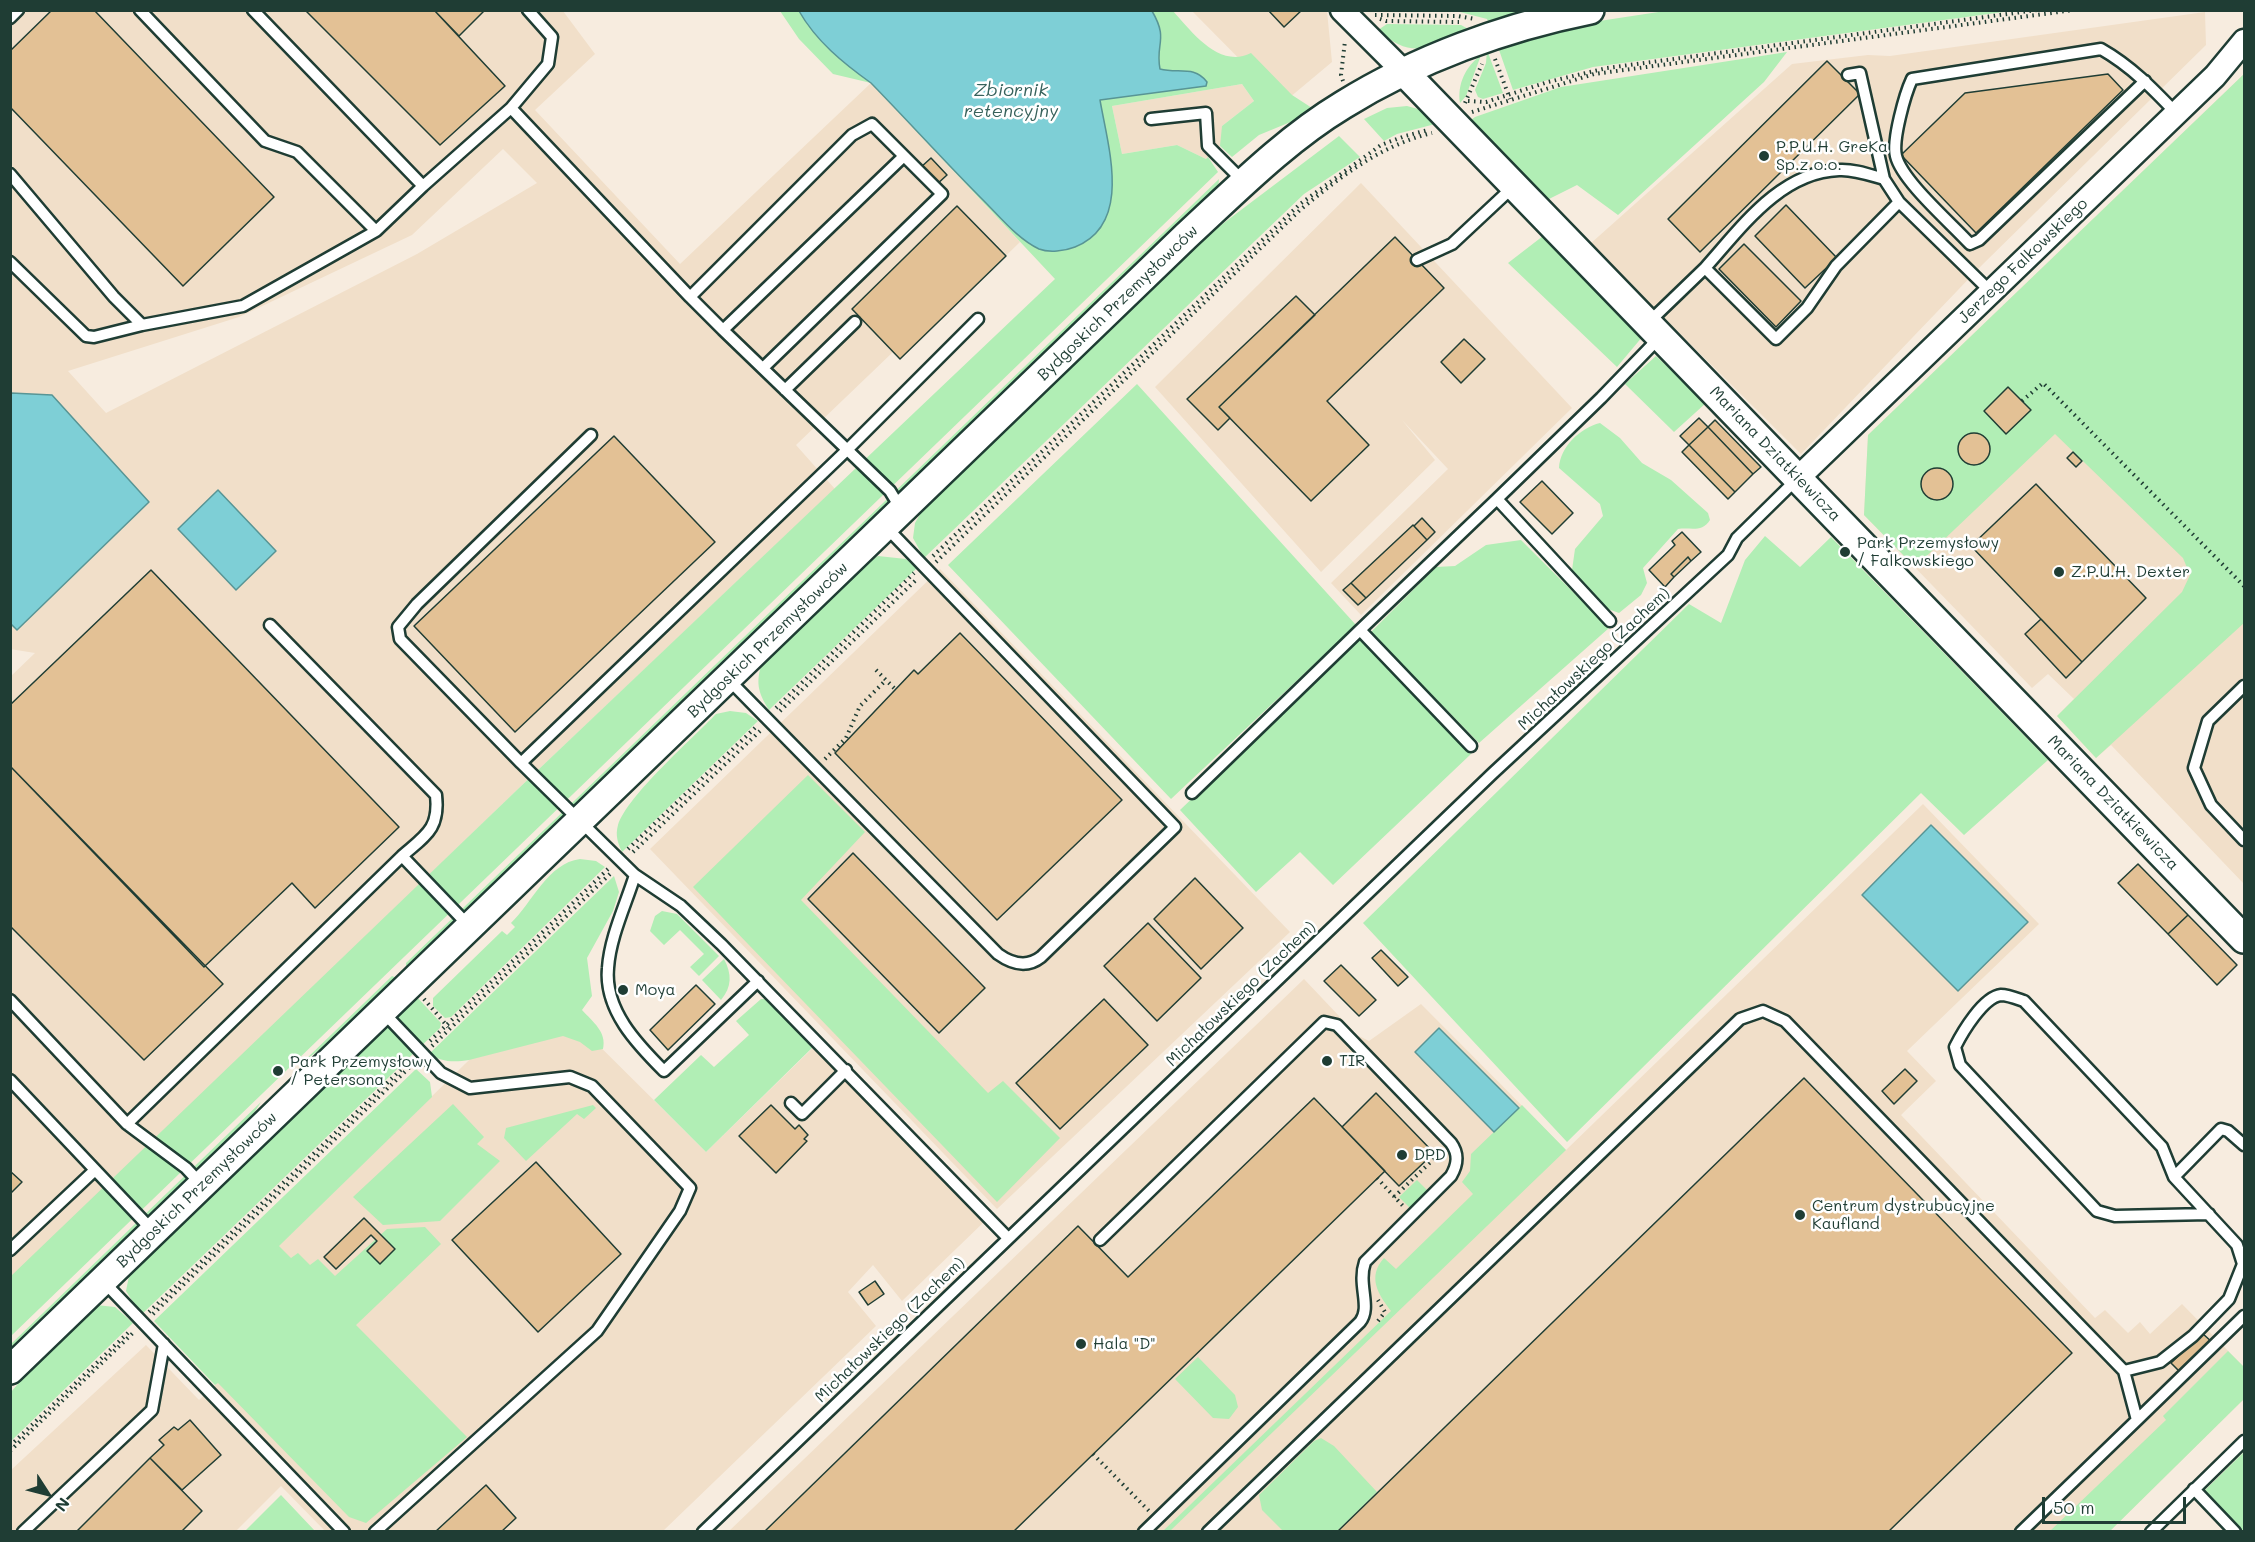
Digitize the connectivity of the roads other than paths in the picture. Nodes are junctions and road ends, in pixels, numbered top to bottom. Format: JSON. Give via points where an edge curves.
{"nodes":[{"id":1,"x":18,"y":10,"type":"edge"},
{"id":2,"x":140,"y":10,"type":"edge"},
{"id":3,"x":253,"y":10,"type":"edge"},
{"id":4,"x":528,"y":10,"type":"edge"},
{"id":5,"x":1342,"y":10,"type":"edge"},
{"id":6,"x":1590,"y":10,"type":"edge"},
{"id":7,"x":10,"y":18,"type":"edge"},
{"id":8,"x":2244,"y":41,"type":"edge"},
{"id":9,"x":1405,"y":74,"type":"junction"},
{"id":10,"x":1848,"y":75,"type":"dead end"},
{"id":11,"x":2145,"y":81,"type":"junction"},
{"id":12,"x":511,"y":108,"type":"junction"},
{"id":13,"x":2176,"y":113,"type":"junction"},
{"id":14,"x":1151,"y":119,"type":"dead end"},
{"id":15,"x":903,"y":156,"type":"junction"},
{"id":16,"x":10,"y":174,"type":"edge"},
{"id":17,"x":1884,"y":179,"type":"junction"},
{"id":18,"x":1244,"y":183,"type":"junction"},
{"id":19,"x":423,"y":186,"type":"junction"},
{"id":20,"x":1514,"y":186,"type":"junction"},
{"id":21,"x":1899,"y":202,"type":"junction"},
{"id":22,"x":375,"y":231,"type":"junction"},
{"id":23,"x":1417,"y":260,"type":"dead end"},
{"id":24,"x":10,"y":262,"type":"edge"},
{"id":25,"x":1705,"y":268,"type":"junction"},
{"id":26,"x":1991,"y":292,"type":"junction"},
{"id":27,"x":690,"y":297,"type":"junction"},
{"id":28,"x":978,"y":319,"type":"dead end"},
{"id":29,"x":855,"y":322,"type":"dead end"},
{"id":30,"x":142,"y":325,"type":"junction"},
{"id":31,"x":723,"y":330,"type":"junction"},
{"id":32,"x":1654,"y":330,"type":"junction"},
{"id":33,"x":763,"y":368,"type":"junction"},
{"id":34,"x":785,"y":390,"type":"junction"},
{"id":35,"x":591,"y":435,"type":"dead end"},
{"id":36,"x":847,"y":450,"type":"junction"},
{"id":37,"x":1798,"y":477,"type":"junction"},
{"id":38,"x":1497,"y":500,"type":"junction"},
{"id":39,"x":895,"y":519,"type":"junction"},
{"id":40,"x":1610,"y":621,"type":"dead end"},
{"id":41,"x":270,"y":625,"type":"dead end"},
{"id":42,"x":1360,"y":630,"type":"junction"},
{"id":43,"x":728,"y":679,"type":"junction"},
{"id":44,"x":2244,"y":686,"type":"edge"},
{"id":45,"x":1471,"y":746,"type":"dead end"},
{"id":46,"x":521,"y":763,"type":"junction"},
{"id":47,"x":1192,"y":793,"type":"dead end"},
{"id":48,"x":580,"y":821,"type":"junction"},
{"id":49,"x":2244,"y":840,"type":"edge"},
{"id":50,"x":402,"y":856,"type":"junction"},
{"id":51,"x":635,"y":875,"type":"junction"},
{"id":52,"x":470,"y":928,"type":"junction"},
{"id":53,"x":2244,"y":939,"type":"edge"},
{"id":54,"x":758,"y":981,"type":"junction"},
{"id":55,"x":10,"y":1000,"type":"edge"},
{"id":56,"x":383,"y":1012,"type":"junction"},
{"id":57,"x":846,"y":1070,"type":"junction"},
{"id":58,"x":10,"y":1080,"type":"edge"},
{"id":59,"x":791,"y":1103,"type":"dead end"},
{"id":60,"x":127,"y":1124,"type":"junction"},
{"id":61,"x":2244,"y":1145,"type":"edge"},
{"id":62,"x":95,"y":1170,"type":"junction"},
{"id":63,"x":2174,"y":1177,"type":"junction"},
{"id":64,"x":202,"y":1184,"type":"junction"},
{"id":65,"x":2209,"y":1214,"type":"junction"},
{"id":66,"x":153,"y":1231,"type":"junction"},
{"id":67,"x":1007,"y":1237,"type":"junction"},
{"id":68,"x":1100,"y":1240,"type":"dead end"},
{"id":69,"x":2241,"y":1245,"type":"edge"},
{"id":70,"x":10,"y":1250,"type":"edge"},
{"id":71,"x":2243,"y":1266,"type":"edge"},
{"id":72,"x":103,"y":1281,"type":"junction"},
{"id":73,"x":2244,"y":1316,"type":"edge"},
{"id":74,"x":164,"y":1344,"type":"junction"},
{"id":75,"x":10,"y":1370,"type":"edge"},
{"id":76,"x":2124,"y":1371,"type":"junction"},
{"id":77,"x":2137,"y":1420,"type":"junction"},
{"id":78,"x":2244,"y":1441,"type":"edge"},
{"id":79,"x":2194,"y":1489,"type":"junction"},
{"id":80,"x":23,"y":1532,"type":"edge"},
{"id":81,"x":344,"y":1532,"type":"edge"},
{"id":82,"x":375,"y":1532,"type":"edge"},
{"id":83,"x":704,"y":1532,"type":"edge"},
{"id":84,"x":1144,"y":1532,"type":"edge"},
{"id":85,"x":1208,"y":1532,"type":"edge"},
{"id":86,"x":2021,"y":1532,"type":"edge"},
{"id":87,"x":2151,"y":1532,"type":"edge"},
{"id":88,"x":2235,"y":1532,"type":"edge"}],
"edges":[{"from":1,"to":7,"type":"lane"},
{"from":2,"to":22,"type":"lane","via":[[265,141],[297,152]]},
{"from":3,"to":19,"type":"lane"},
{"from":4,"to":12,"type":"lane","via":[[552,37],[548,64]]},
{"from":5,"to":9,"type":"street"},
{"from":6,"to":9,"type":"street","name":"Bydgoskich Przemysłowców","via":[[1499,34]]},
{"from":8,"to":13,"type":"street","name":"Jerzego Falkowskiego","via":[[2234,56]]},
{"from":9,"to":18,"type":"street","name":"Bydgoskich Przemysłowców","via":[[1342,105]]},
{"from":9,"to":20,"type":"street","name":"Mariana Dziatkiewicza"},
{"from":10,"to":17,"type":"lane","via":[[1860,73]]},
{"from":11,"to":11,"type":"lane","via":[[2124,62],[2101,49],[1912,79],[1904,96],[1895,154],[1902,172],[1970,244],[1979,240]]},
{"from":11,"to":13,"type":"lane"},
{"from":12,"to":19,"type":"lane"},
{"from":12,"to":27,"type":"lane"},
{"from":13,"to":26,"type":"street","name":"Jerzego Falkowskiego"},
{"from":14,"to":18,"type":"lane","via":[[1206,114],[1208,146]]},
{"from":15,"to":27,"type":"lane","via":[[873,124],[852,135]]},
{"from":15,"to":31,"type":"lane"},
{"from":15,"to":33,"type":"lane","via":[[942,194]]},
{"from":16,"to":30,"type":"lane"},
{"from":17,"to":21,"type":"lane"},
{"from":17,"to":25,"type":"lane","via":[[1840,170],[1802,180],[1779,192],[1753,215]]},
{"from":18,"to":39,"type":"street","name":"Bydgoskich Przemysłowców"},
{"from":19,"to":22,"type":"lane"},
{"from":20,"to":23,"type":"lane","via":[[1452,244]]},
{"from":20,"to":32,"type":"street","name":"Mariana Dziatkiewicza"},
{"from":21,"to":25,"type":"lane","via":[[1836,266],[1807,308],[1776,339]]},
{"from":21,"to":26,"type":"lane"},
{"from":22,"to":30,"type":"lane","via":[[243,306]]},
{"from":24,"to":30,"type":"lane","via":[[86,336]]},
{"from":25,"to":32,"type":"lane"},
{"from":26,"to":37,"type":"street","name":"Jerzego Falkowskiego"},
{"from":27,"to":31,"type":"lane"},
{"from":28,"to":36,"type":"lane"},
{"from":29,"to":34,"type":"lane"},
{"from":31,"to":33,"type":"lane"},
{"from":32,"to":37,"type":"street","name":"Mariana Dziatkiewicza"},
{"from":32,"to":38,"type":"lane","via":[[1601,398]]},
{"from":33,"to":34,"type":"lane"},
{"from":34,"to":36,"type":"lane"},
{"from":35,"to":46,"type":"lane","via":[[398,627],[400,639]]},
{"from":36,"to":39,"type":"lane","via":[[890,491]]},
{"from":36,"to":46,"type":"lane"},
{"from":37,"to":53,"type":"street","name":"Mariana Dziatkiewicza"},
{"from":37,"to":67,"type":"lane","name":"Michałowskiego (Zachem)","via":[[1737,538],[1728,555],[1493,773]]},
{"from":38,"to":40,"type":"lane"},
{"from":38,"to":42,"type":"lane"},
{"from":39,"to":43,"type":"street","name":"Bydgoskich Przemysłowców"},
{"from":39,"to":43,"type":"lane","via":[[923,565],[1175,827],[1041,957],[1020,964],[998,954]]},
{"from":41,"to":50,"type":"lane","via":[[436,795],[438,813],[430,832]]},
{"from":42,"to":45,"type":"lane"},
{"from":42,"to":47,"type":"lane"},
{"from":43,"to":48,"type":"street","name":"Bydgoskich Przemysłowców"},
{"from":44,"to":49,"type":"lane","via":[[2208,721],[2194,768],[2211,805]]},
{"from":46,"to":48,"type":"lane"},
{"from":48,"to":51,"type":"lane"},
{"from":48,"to":52,"type":"street","name":"Bydgoskich Przemysłowców"},
{"from":50,"to":52,"type":"lane"},
{"from":50,"to":60,"type":"lane"},
{"from":51,"to":54,"type":"lane","via":[[681,906]]},
{"from":51,"to":54,"type":"lane","via":[[608,969],[610,989],[626,1028],[664,1071]]},
{"from":52,"to":56,"type":"street","name":"Bydgoskich Przemysłowców"},
{"from":54,"to":57,"type":"lane"},
{"from":55,"to":60,"type":"lane"},
{"from":56,"to":64,"type":"street","name":"Bydgoskich Przemysłowców"},
{"from":56,"to":82,"type":"lane","via":[[441,1073],[470,1088],[570,1077],[592,1086],[690,1188],[680,1212],[597,1331]]},
{"from":57,"to":59,"type":"lane","via":[[802,1114]]},
{"from":57,"to":67,"type":"lane"},
{"from":58,"to":62,"type":"lane"},
{"from":60,"to":64,"type":"lane"},
{"from":61,"to":63,"type":"lane","via":[[2221,1129]]},
{"from":62,"to":66,"type":"lane"},
{"from":62,"to":70,"type":"lane"},
{"from":63,"to":65,"type":"lane"},
{"from":63,"to":65,"type":"lane","via":[[2162,1147],[2024,1001],[2002,995],[1992,998],[1966,1026],[1955,1047],[1960,1065],[2097,1211],[2115,1216]]},
{"from":64,"to":66,"type":"street","name":"Bydgoskich Przemysłowców"},
{"from":65,"to":69,"type":"lane"},
{"from":66,"to":72,"type":"street","name":"Bydgoskich Przemysłowców"},
{"from":67,"to":83,"type":"lane","name":"Michałowskiego (Zachem)"},
{"from":68,"to":84,"type":"lane","via":[[1324,1022],[1337,1025],[1451,1143],[1457,1155],[1452,1176],[1365,1262],[1361,1279],[1366,1313],[1360,1323]]},
{"from":69,"to":71,"type":"lane"},
{"from":71,"to":76,"type":"lane","via":[[2229,1299],[2193,1336],[2160,1362]]},
{"from":72,"to":74,"type":"lane"},
{"from":72,"to":75,"type":"street","name":"Bydgoskich Przemysłowców"},
{"from":73,"to":77,"type":"lane"},
{"from":74,"to":80,"type":"lane","via":[[152,1410]]},
{"from":74,"to":81,"type":"lane"},
{"from":76,"to":77,"type":"lane"},
{"from":76,"to":85,"type":"lane","via":[[1785,1021],[1763,1011],[1740,1019]]},
{"from":77,"to":86,"type":"lane"},
{"from":78,"to":79,"type":"lane"},
{"from":79,"to":87,"type":"lane"},
{"from":79,"to":88,"type":"lane"}]}
